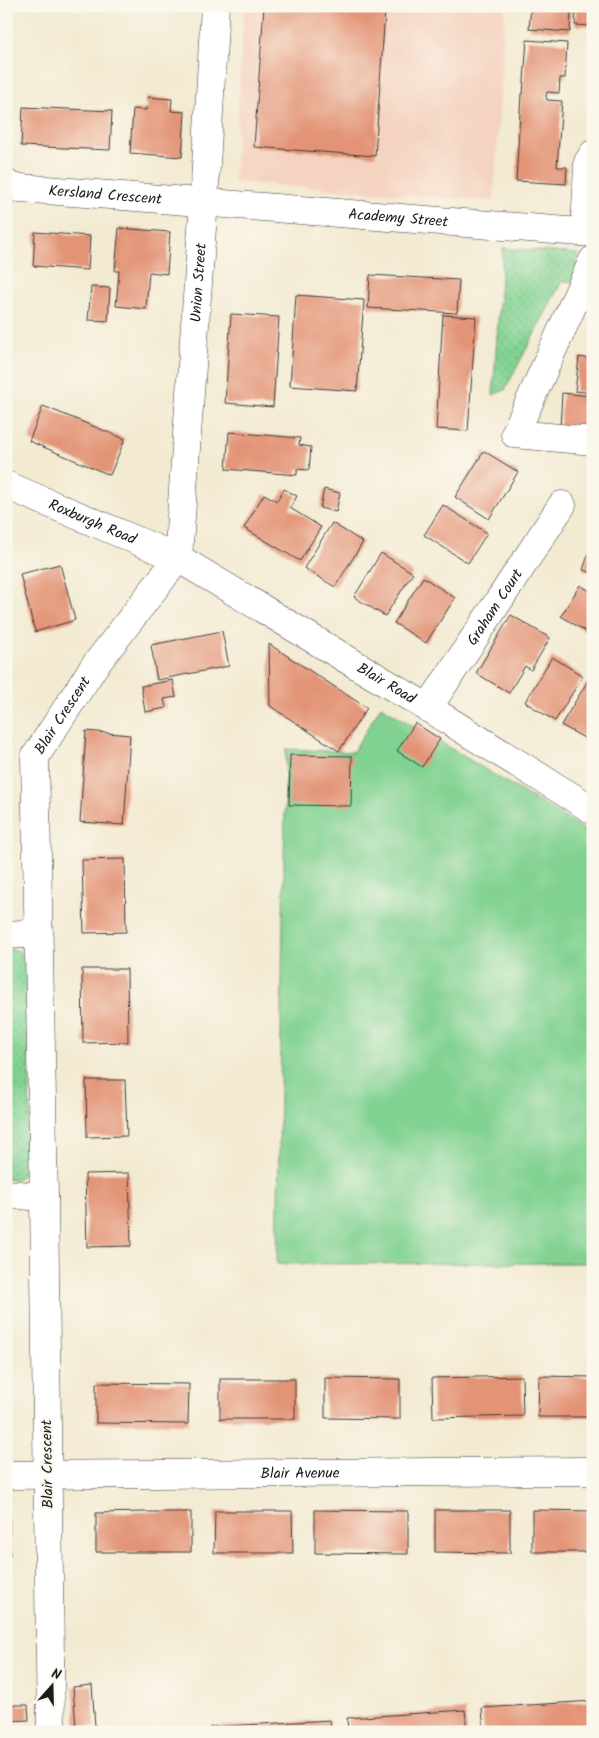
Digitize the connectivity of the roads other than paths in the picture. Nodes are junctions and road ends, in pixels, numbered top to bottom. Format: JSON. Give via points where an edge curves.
{"nodes":[{"id":1,"x":216,"y":6,"type":"edge"},
{"id":2,"x":593,"y":154,"type":"edge"},
{"id":3,"x":7,"y":187,"type":"edge"},
{"id":4,"x":204,"y":201,"type":"junction"},
{"id":5,"x":589,"y":233,"type":"edge"},
{"id":6,"x":593,"y":260,"type":"edge"},
{"id":7,"x":593,"y":441,"type":"edge"},
{"id":8,"x":6,"y":485,"type":"edge"},
{"id":9,"x":562,"y":505,"type":"dead end"},
{"id":10,"x":178,"y":558,"type":"junction"},
{"id":11,"x":428,"y":708,"type":"junction"},
{"id":12,"x":593,"y":810,"type":"edge"},
{"id":13,"x":39,"y":933,"type":"junction"},
{"id":14,"x":6,"y":934,"type":"edge"},
{"id":15,"x":6,"y":1194,"type":"edge"},
{"id":16,"x":44,"y":1197,"type":"junction"},
{"id":17,"x":593,"y":1470,"type":"edge"},
{"id":18,"x":6,"y":1475,"type":"edge"},
{"id":19,"x":46,"y":1475,"type":"junction"},
{"id":20,"x":51,"y":1732,"type":"edge"}],
"edges":[{"from":1,"to":4,"type":"street","name":"Union Street"},
{"from":2,"to":5,"type":"street","via":[[588,162]]},
{"from":3,"to":4,"type":"street","name":"Kersland Crescent"},
{"from":4,"to":5,"type":"street","name":"Academy Street"},
{"from":4,"to":10,"type":"street","name":"Union Street"},
{"from":6,"to":7,"type":"street","via":[[515,434]]},
{"from":8,"to":10,"type":"street","name":"Roxburgh Road"},
{"from":9,"to":11,"type":"street","name":"Graham Court"},
{"from":10,"to":11,"type":"street","name":"Blair Road"},
{"from":10,"to":13,"type":"street","name":"Blair Crescent","via":[[93,668],[35,758]]},
{"from":11,"to":12,"type":"street","name":"Blair Road"},
{"from":13,"to":14,"type":"street"},
{"from":13,"to":16,"type":"street","name":"Blair Crescent"},
{"from":15,"to":16,"type":"street"},
{"from":16,"to":19,"type":"street","name":"Blair Crescent"},
{"from":17,"to":19,"type":"street","name":"Blair Avenue"},
{"from":18,"to":19,"type":"street","name":"Blair Avenue"},
{"from":19,"to":20,"type":"street","name":"Blair Crescent"}]}
